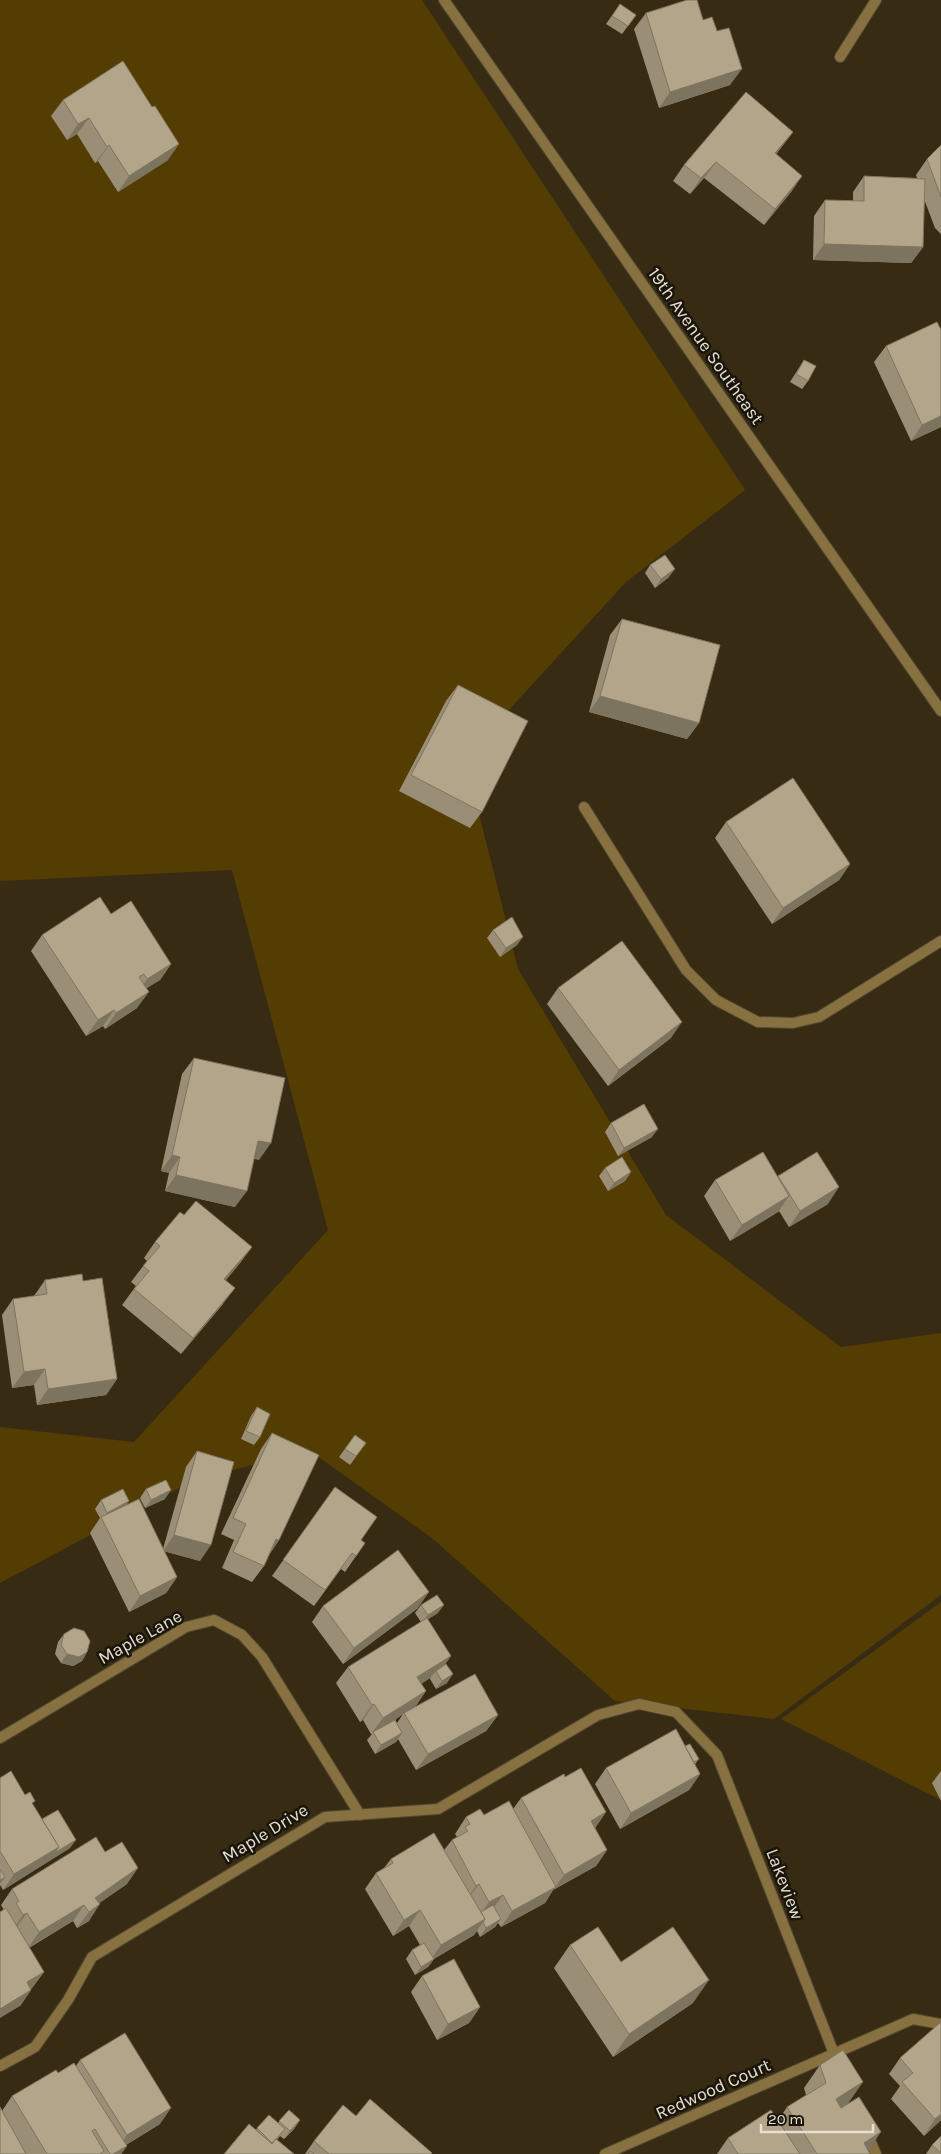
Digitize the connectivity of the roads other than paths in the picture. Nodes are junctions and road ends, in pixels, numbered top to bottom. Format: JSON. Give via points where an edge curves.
{"nodes":[{"id":1,"x":444,"y":0,"type":"edge"},
{"id":2,"x":876,"y":0,"type":"edge"},
{"id":3,"x":840,"y":58,"type":"dead end"},
{"id":4,"x":941,"y":711,"type":"edge"},
{"id":5,"x":584,"y":807,"type":"dead end"},
{"id":6,"x":941,"y":941,"type":"edge"},
{"id":7,"x":598,"y":1715,"type":"joint"},
{"id":8,"x":0,"y":1738,"type":"edge"},
{"id":9,"x":360,"y":1815,"type":"junction"},
{"id":10,"x":941,"y":2024,"type":"edge"},
{"id":11,"x":833,"y":2054,"type":"junction"},
{"id":12,"x":0,"y":2066,"type":"edge"},
{"id":13,"x":845,"y":2081,"type":"edge"},
{"id":14,"x":864,"y":2127,"type":"edge"},
{"id":15,"x":605,"y":2154,"type":"edge"},
{"id":16,"x":876,"y":2154,"type":"edge"}],
"edges":[{"from":1,"to":4,"type":"street","name":"19th Avenue Southeast"},
{"from":2,"to":3,"type":"street"},
{"from":5,"to":6,"type":"street","via":[[686,970],[716,1000],[758,1022],[793,1023],[819,1017]]},
{"from":7,"to":9,"type":"street","name":"Maple Drive","via":[[438,1809]]},
{"from":7,"to":11,"type":"street","name":"Lakeview","via":[[639,1704],[676,1712],[717,1755]]},
{"from":8,"to":9,"type":"street","name":"Maple Lane","via":[[186,1627],[214,1620],[242,1635],[262,1657]]},
{"from":9,"to":12,"type":"street","name":"Maple Drive","via":[[325,1817],[92,1957],[68,2000],[34,2047]]},
{"from":10,"to":11,"type":"street","name":"Redwood Court","via":[[913,2019]]},
{"from":11,"to":13,"type":"street","name":"Lakeview"},
{"from":11,"to":15,"type":"street","name":"Redwood Court"},
{"from":14,"to":16,"type":"street"}]}
